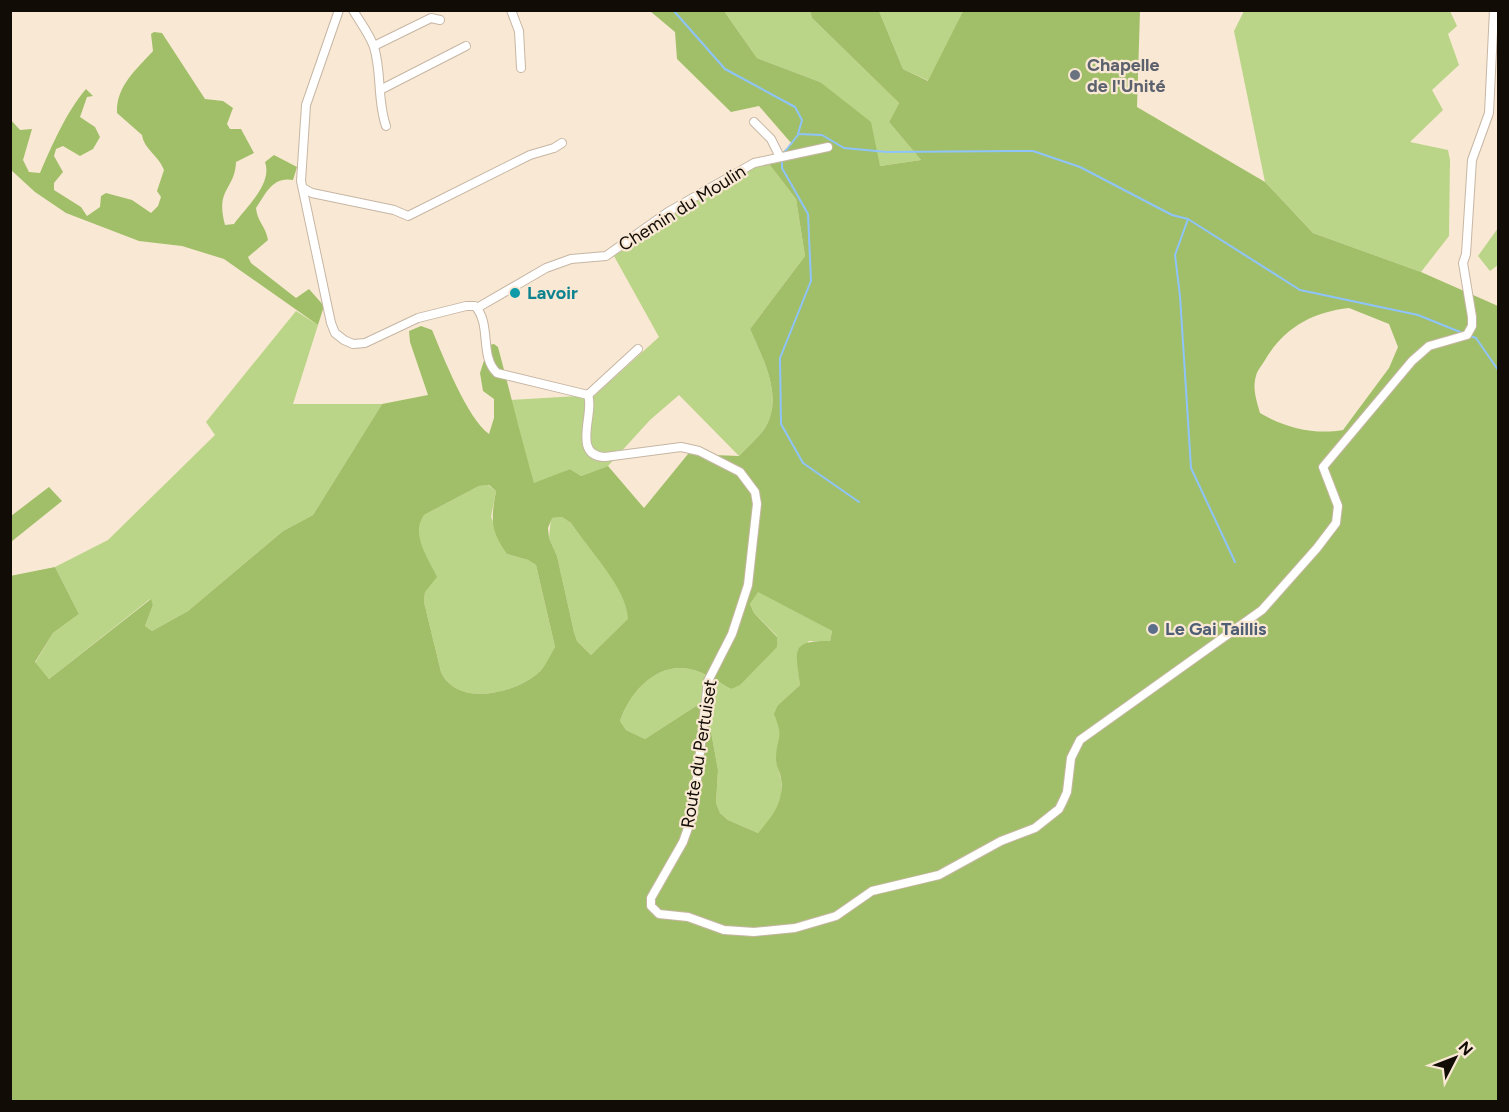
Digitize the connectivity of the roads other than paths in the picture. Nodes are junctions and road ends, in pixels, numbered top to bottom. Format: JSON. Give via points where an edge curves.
{"nodes":[{"id":1,"x":339,"y":10,"type":"edge"},
{"id":2,"x":353,"y":10,"type":"edge"},
{"id":3,"x":511,"y":10,"type":"edge"},
{"id":4,"x":1494,"y":10,"type":"edge"},
{"id":5,"x":440,"y":20,"type":"dead end"},
{"id":6,"x":374,"y":46,"type":"junction"},
{"id":7,"x":466,"y":46,"type":"dead end"},
{"id":8,"x":521,"y":68,"type":"dead end"},
{"id":9,"x":380,"y":90,"type":"junction"},
{"id":10,"x":753,"y":122,"type":"dead end"},
{"id":11,"x":386,"y":126,"type":"dead end"},
{"id":12,"x":562,"y":143,"type":"dead end"},
{"id":13,"x":828,"y":147,"type":"dead end"},
{"id":14,"x":782,"y":155,"type":"junction"},
{"id":15,"x":303,"y":188,"type":"junction"},
{"id":16,"x":475,"y":307,"type":"junction"},
{"id":17,"x":638,"y":349,"type":"dead end"},
{"id":18,"x":588,"y":395,"type":"junction"}],
"edges":[{"from":1,"to":15,"type":"street","name":"Chemin du Moulin","via":[[306,105]]},
{"from":2,"to":6,"type":"street"},
{"from":3,"to":8,"type":"street","via":[[519,31]]},
{"from":4,"to":18,"type":"street","name":"Route du Pertuiset","via":[[1489,113],[1472,160],[1463,263],[1472,326],[1467,335],[1428,346],[1323,467],[1338,506],[1336,523],[1256,615],[1080,740],[1071,758],[1067,792],[1050,817],[939,875],[872,891],[836,916],[782,930],[724,930],[688,916],[659,914],[651,906],[651,896],[683,842],[693,814],[708,681],[732,634],[752,569],[755,492],[733,466],[681,447],[597,456],[588,448]]},
{"from":5,"to":6,"type":"street","via":[[431,18]]},
{"from":6,"to":9,"type":"street"},
{"from":7,"to":9,"type":"street"},
{"from":9,"to":11,"type":"street"},
{"from":10,"to":14,"type":"street"},
{"from":12,"to":15,"type":"street","via":[[408,216]]},
{"from":13,"to":14,"type":"street","name":"Chemin du Moulin"},
{"from":14,"to":16,"type":"street","name":"Chemin du Moulin","via":[[754,163],[701,193],[606,256],[571,259],[546,268]]},
{"from":15,"to":16,"type":"street","name":"Chemin du Moulin","via":[[331,323],[344,340],[365,343],[402,323]]},
{"from":16,"to":18,"type":"street","via":[[497,374]]},
{"from":17,"to":18,"type":"street"}]}
